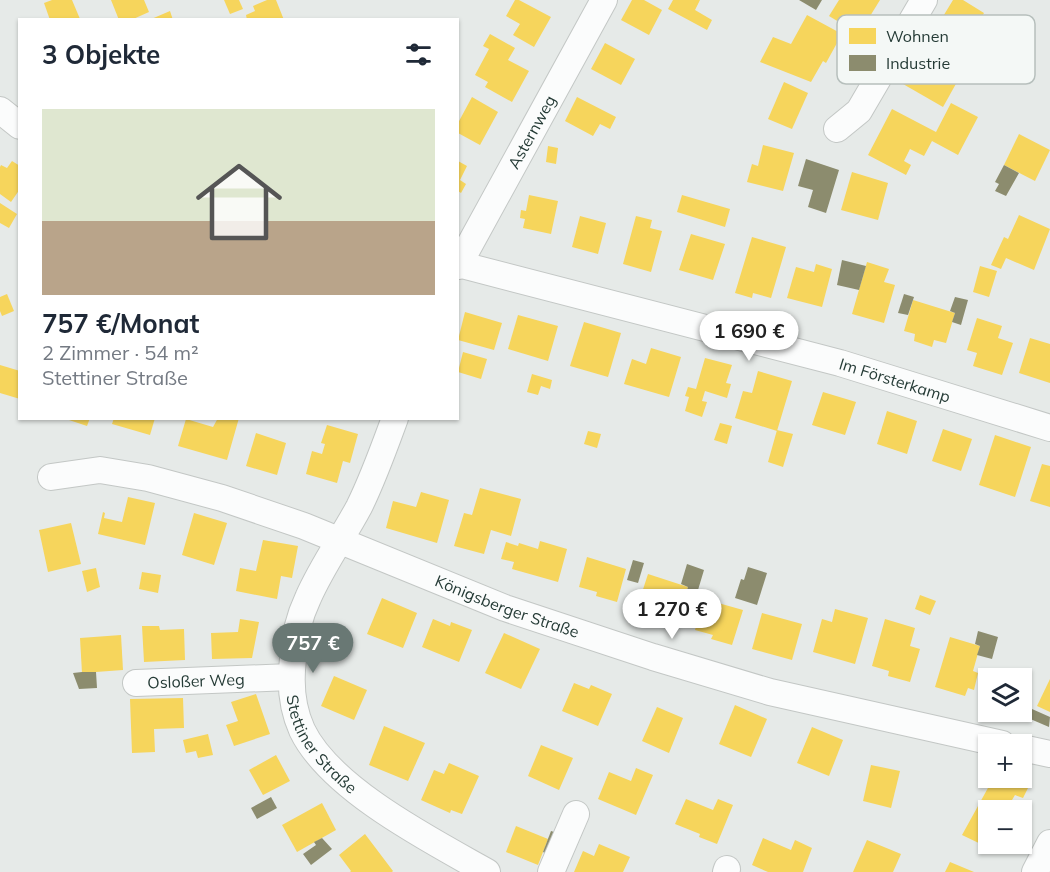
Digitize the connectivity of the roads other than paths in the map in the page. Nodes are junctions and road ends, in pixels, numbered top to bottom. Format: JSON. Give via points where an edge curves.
{"nodes":[{"id":1,"x":604,"y":0,"type":"edge"},
{"id":2,"x":924,"y":0,"type":"edge"},
{"id":3,"x":915,"y":15,"type":"edge"},
{"id":4,"x":874,"y":84,"type":"edge"},
{"id":5,"x":0,"y":110,"type":"edge"},
{"id":6,"x":18,"y":124,"type":"edge"},
{"id":7,"x":837,"y":129,"type":"dead end"},
{"id":8,"x":459,"y":263,"type":"edge"},
{"id":9,"x":459,"y":265,"type":"edge"},
{"id":10,"x":394,"y":420,"type":"edge"},
{"id":11,"x":1050,"y":428,"type":"edge"},
{"id":12,"x":51,"y":477,"type":"dead end"},
{"id":13,"x":340,"y":542,"type":"junction"},
{"id":14,"x":291,"y":677,"type":"junction"},
{"id":15,"x":136,"y":683,"type":"dead end"},
{"id":16,"x":978,"y":739,"type":"edge"},
{"id":17,"x":1032,"y":750,"type":"edge"},
{"id":18,"x":1050,"y":754,"type":"edge"},
{"id":19,"x":576,"y":814,"type":"dead end"},
{"id":20,"x":1050,"y":843,"type":"edge"},
{"id":21,"x":488,"y":872,"type":"edge"},
{"id":22,"x":551,"y":872,"type":"edge"},
{"id":23,"x":1035,"y":872,"type":"edge"}],
"edges":[{"from":1,"to":8,"type":"street","name":"Asternweg"},
{"from":2,"to":3,"type":"street"},
{"from":4,"to":7,"type":"street","via":[[858,111]]},
{"from":5,"to":6,"type":"street"},
{"from":9,"to":11,"type":"street","name":"Im Försterkamp","via":[[840,363]]},
{"from":10,"to":13,"type":"street","name":"Stettiner Straße"},
{"from":12,"to":13,"type":"street","name":"Königsberger Straße","via":[[100,470],[148,478],[222,498]]},
{"from":13,"to":14,"type":"street","name":"Stettiner Straße","via":[[320,573],[298,623]]},
{"from":13,"to":16,"type":"street","name":"Königsberger Straße","via":[[505,608],[664,660],[770,692]]},
{"from":14,"to":15,"type":"street","name":"Osloßer Weg"},
{"from":14,"to":21,"type":"street","name":"Stettiner Straße","via":[[303,730],[318,755],[349,786]]},
{"from":17,"to":18,"type":"street"},
{"from":19,"to":22,"type":"street"},
{"from":20,"to":23,"type":"street"}]}
